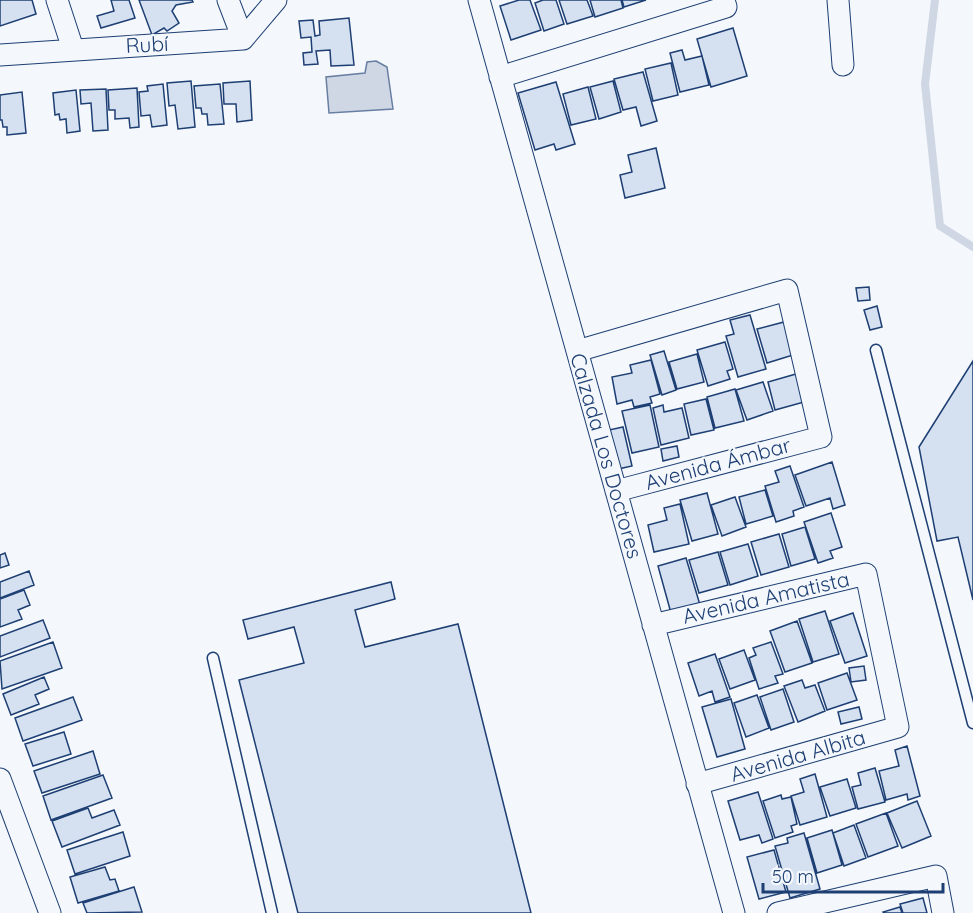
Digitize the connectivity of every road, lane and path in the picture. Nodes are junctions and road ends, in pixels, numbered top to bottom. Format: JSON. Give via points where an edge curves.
{"nodes":[{"id":1,"x":57,"y":0,"type":"edge"},
{"id":2,"x":228,"y":0,"type":"edge"},
{"id":3,"x":276,"y":0,"type":"edge"},
{"id":4,"x":478,"y":0,"type":"edge"},
{"id":5,"x":838,"y":0,"type":"edge"},
{"id":6,"x":725,"y":4,"type":"edge"},
{"id":7,"x":243,"y":39,"type":"junction"},
{"id":8,"x":73,"y":49,"type":"junction"},
{"id":9,"x":0,"y":55,"type":"edge"},
{"id":10,"x":843,"y":65,"type":"dead end"},
{"id":11,"x":500,"y":77,"type":"junction"},
{"id":12,"x":876,"y":350,"type":"dead end"},
{"id":13,"x":577,"y":351,"type":"junction"},
{"id":14,"x":615,"y":491,"type":"junction"},
{"id":15,"x":653,"y":625,"type":"junction"},
{"id":16,"x":213,"y":658,"type":"dead end"},
{"id":17,"x":973,"y":723,"type":"edge"},
{"id":18,"x":898,"y":727,"type":"joint"},
{"id":19,"x":0,"y":779,"type":"edge"},
{"id":20,"x":698,"y":784,"type":"junction"},
{"id":21,"x":50,"y":913,"type":"edge"},
{"id":22,"x":272,"y":913,"type":"edge"},
{"id":23,"x":734,"y":913,"type":"edge"},
{"id":24,"x":778,"y":913,"type":"edge"},
{"id":25,"x":943,"y":913,"type":"edge"}],
"edges":[{"from":1,"to":8,"type":"street"},
{"from":2,"to":7,"type":"street"},
{"from":3,"to":7,"type":"street"},
{"from":4,"to":11,"type":"street","name":"Calzada Los Doctores"},
{"from":5,"to":10,"type":"street"},
{"from":6,"to":11,"type":"street"},
{"from":7,"to":8,"type":"street","name":"Rubí"},
{"from":8,"to":9,"type":"street","name":"Rubí"},
{"from":11,"to":13,"type":"street","name":"Calzada Los Doctores"},
{"from":12,"to":17,"type":"lane"},
{"from":13,"to":14,"type":"street","name":"Calzada Los Doctores"},
{"from":13,"to":14,"type":"street","name":"Avenida Ámbar","via":[[787,290],[821,437]]},
{"from":14,"to":15,"type":"street","name":"Calzada Los Doctores"},
{"from":15,"to":18,"type":"street","name":"Avenida Amatista","via":[[866,574]]},
{"from":15,"to":20,"type":"street","name":"Calzada Los Doctores"},
{"from":16,"to":22,"type":"lane"},
{"from":18,"to":20,"type":"street","name":"Avenida Albita"},
{"from":19,"to":21,"type":"street"},
{"from":20,"to":23,"type":"street","name":"Calzada Los Doctores"},
{"from":24,"to":25,"type":"street","via":[[936,876]]}]}
